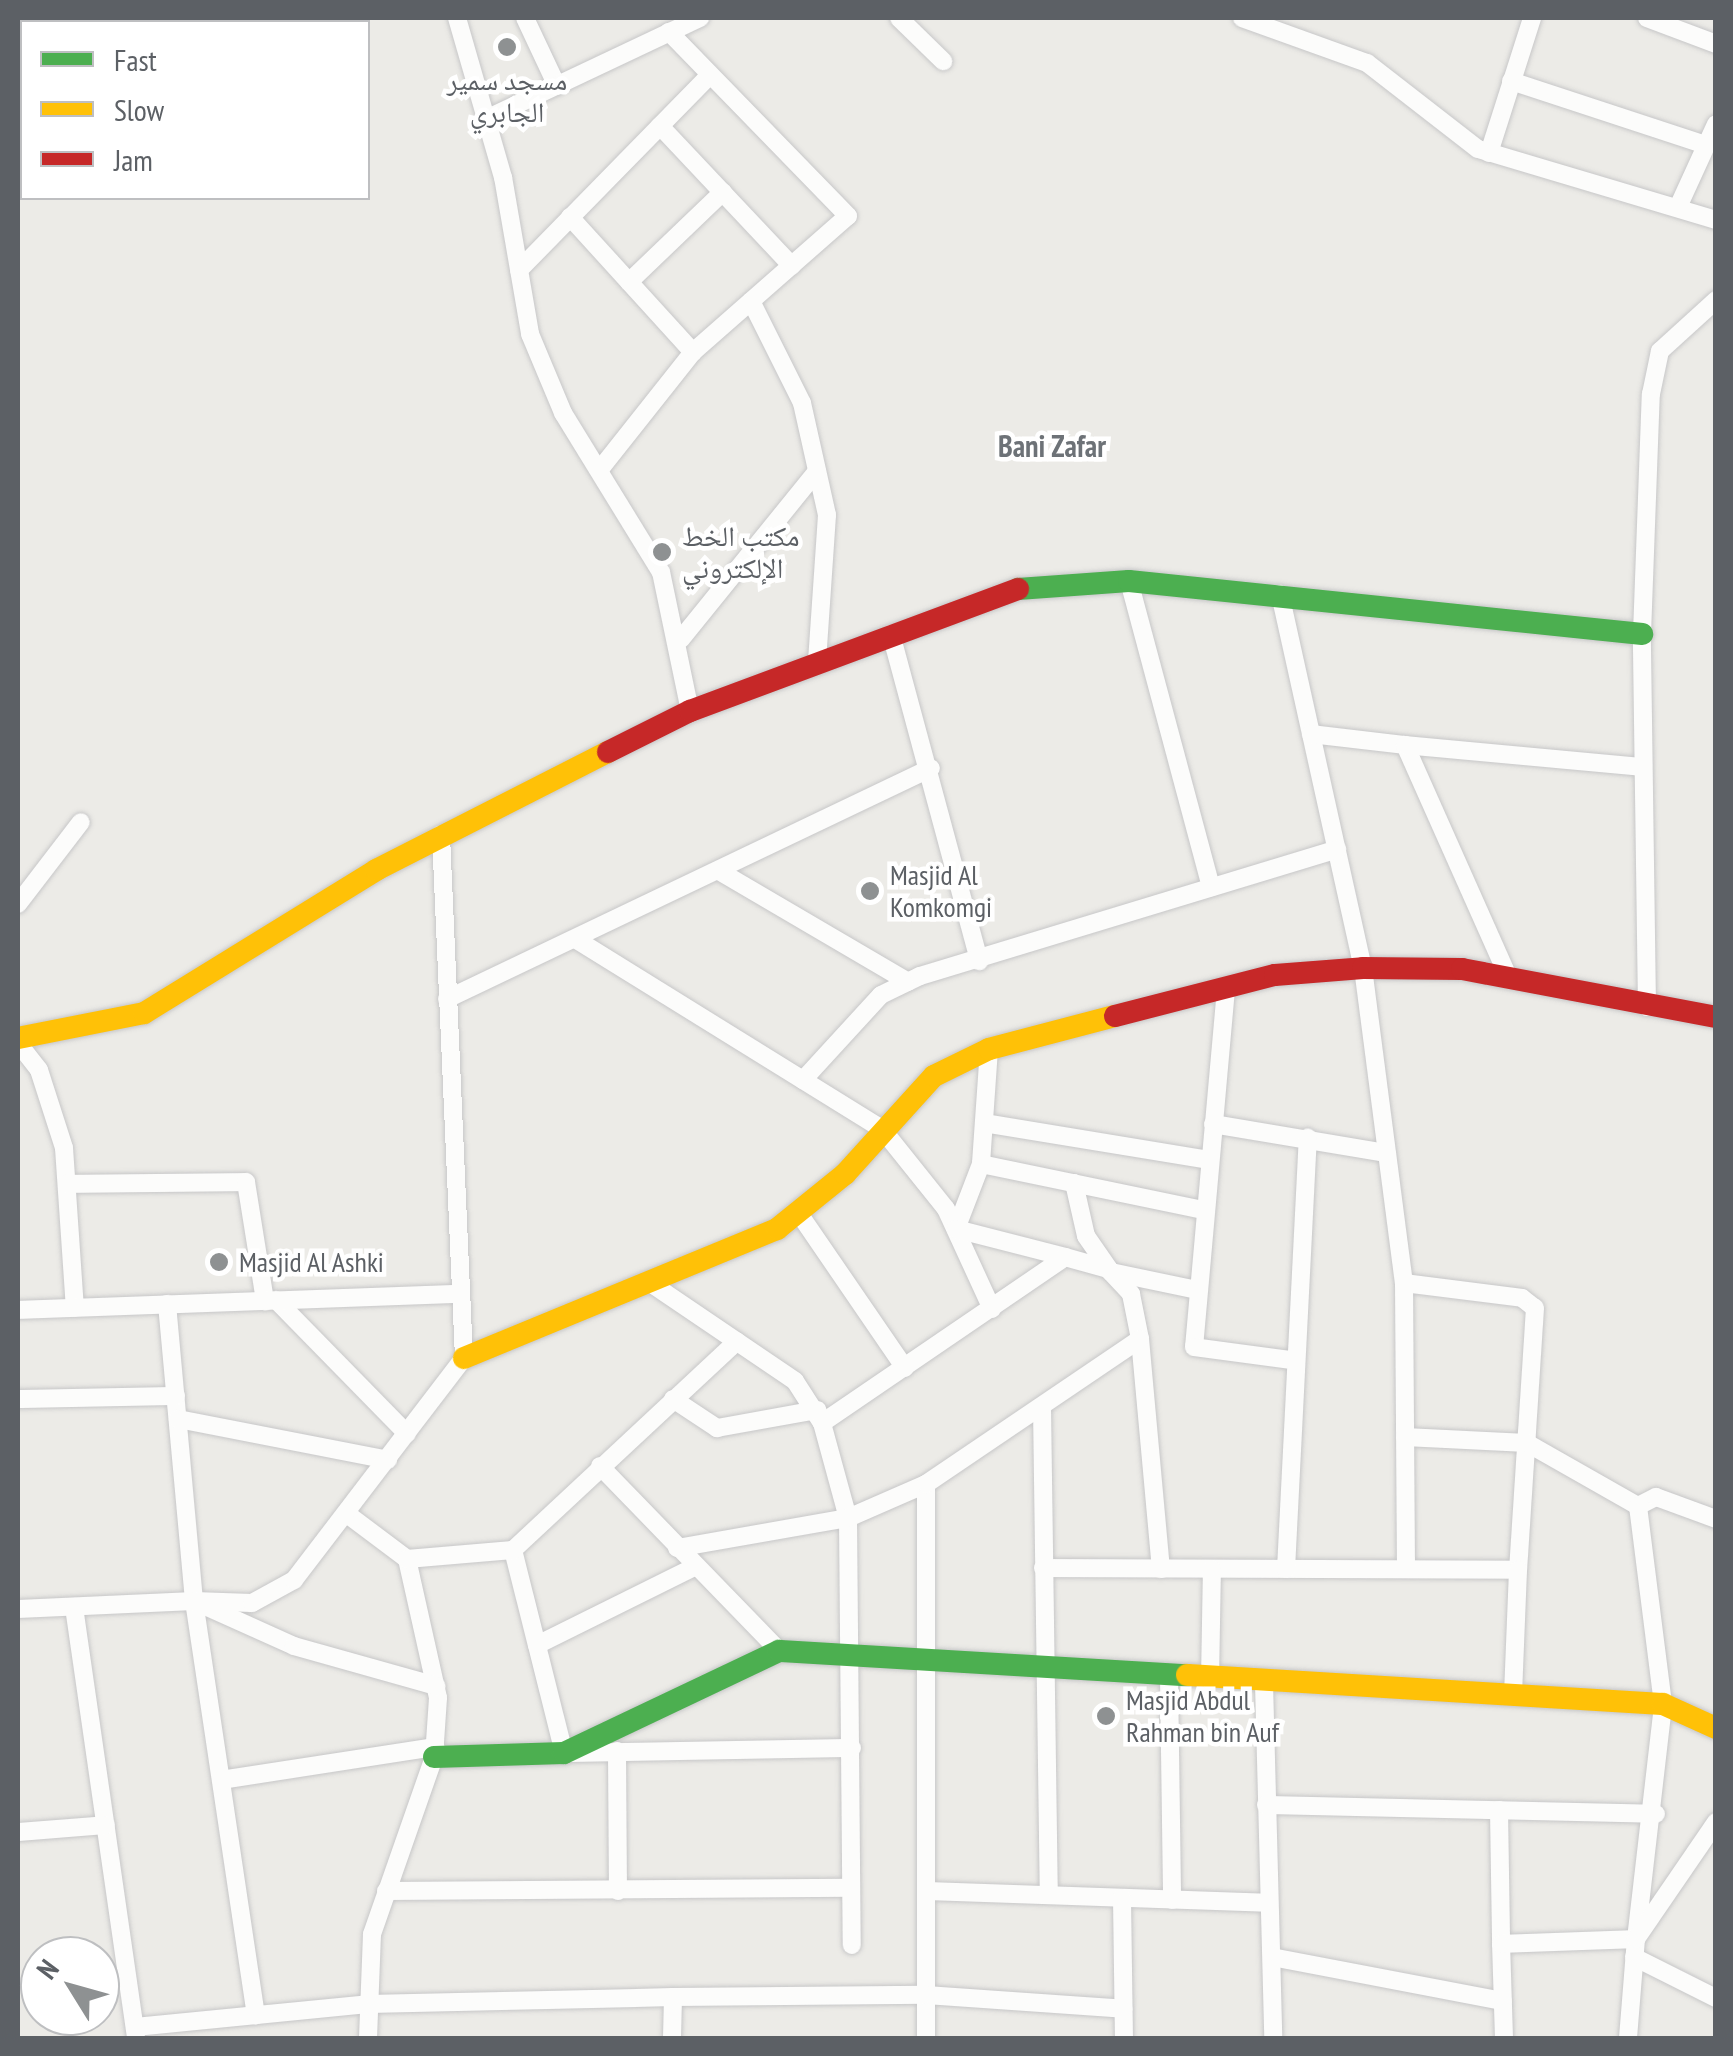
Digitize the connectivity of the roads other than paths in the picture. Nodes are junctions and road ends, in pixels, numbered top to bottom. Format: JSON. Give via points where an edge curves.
{"nodes":[{"id":1,"x":457,"y":18,"type":"edge"},
{"id":2,"x":526,"y":18,"type":"edge"},
{"id":3,"x":700,"y":18,"type":"edge"},
{"id":4,"x":899,"y":18,"type":"edge"},
{"id":5,"x":1242,"y":18,"type":"edge"},
{"id":6,"x":1532,"y":18,"type":"edge"},
{"id":7,"x":1647,"y":18,"type":"edge"},
{"id":8,"x":1702,"y":18,"type":"edge"},
{"id":9,"x":669,"y":32,"type":"junction"},
{"id":10,"x":1694,"y":36,"type":"junction"},
{"id":11,"x":1716,"y":44,"type":"edge"},
{"id":12,"x":943,"y":60,"type":"dead end"},
{"id":13,"x":710,"y":76,"type":"junction"},
{"id":14,"x":1511,"y":81,"type":"junction"},
{"id":15,"x":557,"y":86,"type":"junction"},
{"id":16,"x":486,"y":119,"type":"junction"},
{"id":17,"x":1716,"y":124,"type":"edge"},
{"id":18,"x":660,"y":126,"type":"junction"},
{"id":19,"x":1706,"y":145,"type":"junction"},
{"id":20,"x":1489,"y":153,"type":"junction"},
{"id":21,"x":723,"y":192,"type":"junction"},
{"id":22,"x":1679,"y":205,"type":"junction"},
{"id":23,"x":570,"y":217,"type":"junction"},
{"id":24,"x":1716,"y":220,"type":"edge"},
{"id":25,"x":792,"y":266,"type":"junction"},
{"id":26,"x":518,"y":270,"type":"junction"},
{"id":27,"x":630,"y":282,"type":"junction"},
{"id":28,"x":1716,"y":300,"type":"edge"},
{"id":29,"x":751,"y":302,"type":"junction"},
{"id":30,"x":693,"y":352,"type":"junction"},
{"id":31,"x":601,"y":468,"type":"junction"},
{"id":32,"x":817,"y":470,"type":"junction"},
{"id":33,"x":1129,"y":582,"type":"junction"},
{"id":34,"x":1280,"y":594,"type":"junction"},
{"id":35,"x":890,"y":634,"type":"junction"},
{"id":36,"x":1642,"y":634,"type":"junction"},
{"id":37,"x":681,"y":640,"type":"junction"},
{"id":38,"x":817,"y":662,"type":"junction"},
{"id":39,"x":690,"y":711,"type":"junction"},
{"id":40,"x":1311,"y":734,"type":"junction"},
{"id":41,"x":1406,"y":745,"type":"junction"},
{"id":42,"x":1643,"y":767,"type":"junction"},
{"id":43,"x":930,"y":768,"type":"junction"},
{"id":44,"x":81,"y":822,"type":"dead end"},
{"id":45,"x":442,"y":835,"type":"junction"},
{"id":46,"x":1336,"y":849,"type":"junction"},
{"id":47,"x":719,"y":871,"type":"junction"},
{"id":48,"x":1211,"y":888,"type":"junction"},
{"id":49,"x":18,"y":904,"type":"edge"},
{"id":50,"x":577,"y":940,"type":"junction"},
{"id":51,"x":980,"y":962,"type":"junction"},
{"id":52,"x":1363,"y":968,"type":"junction"},
{"id":53,"x":1509,"y":979,"type":"junction"},
{"id":54,"x":908,"y":982,"type":"junction"},
{"id":55,"x":1226,"y":989,"type":"junction"},
{"id":56,"x":448,"y":1000,"type":"junction"},
{"id":57,"x":1646,"y":1008,"type":"junction"},
{"id":58,"x":1716,"y":1017,"type":"edge"},
{"id":59,"x":18,"y":1041,"type":"edge"},
{"id":60,"x":989,"y":1049,"type":"junction"},
{"id":61,"x":803,"y":1080,"type":"junction"},
{"id":62,"x":984,"y":1124,"type":"junction"},
{"id":63,"x":1214,"y":1124,"type":"junction"},
{"id":64,"x":882,"y":1129,"type":"junction"},
{"id":65,"x":1308,"y":1138,"type":"junction"},
{"id":66,"x":1387,"y":1153,"type":"junction"},
{"id":67,"x":1210,"y":1160,"type":"junction"},
{"id":68,"x":981,"y":1164,"type":"junction"},
{"id":69,"x":1074,"y":1183,"type":"junction"},
{"id":70,"x":67,"y":1184,"type":"junction"},
{"id":71,"x":1204,"y":1210,"type":"junction"},
{"id":72,"x":798,"y":1212,"type":"junction"},
{"id":73,"x":956,"y":1229,"type":"junction"},
{"id":74,"x":1065,"y":1256,"type":"junction"},
{"id":75,"x":1111,"y":1272,"type":"junction"},
{"id":76,"x":649,"y":1282,"type":"junction"},
{"id":77,"x":1404,"y":1283,"type":"junction"},
{"id":78,"x":1197,"y":1290,"type":"junction"},
{"id":79,"x":458,"y":1294,"type":"junction"},
{"id":80,"x":270,"y":1300,"type":"junction"},
{"id":81,"x":168,"y":1304,"type":"junction"},
{"id":82,"x":75,"y":1308,"type":"junction"},
{"id":83,"x":992,"y":1309,"type":"junction"},
{"id":84,"x":18,"y":1310,"type":"edge"},
{"id":85,"x":1140,"y":1339,"type":"junction"},
{"id":86,"x":737,"y":1341,"type":"junction"},
{"id":87,"x":464,"y":1358,"type":"junction"},
{"id":88,"x":1290,"y":1360,"type":"junction"},
{"id":89,"x":905,"y":1368,"type":"junction"},
{"id":90,"x":176,"y":1396,"type":"junction"},
{"id":91,"x":18,"y":1399,"type":"edge"},
{"id":92,"x":673,"y":1400,"type":"junction"},
{"id":93,"x":1042,"y":1407,"type":"junction"},
{"id":94,"x":820,"y":1416,"type":"junction"},
{"id":95,"x":178,"y":1420,"type":"junction"},
{"id":96,"x":407,"y":1434,"type":"junction"},
{"id":97,"x":1405,"y":1438,"type":"junction"},
{"id":98,"x":1527,"y":1443,"type":"junction"},
{"id":99,"x":388,"y":1460,"type":"junction"},
{"id":100,"x":600,"y":1466,"type":"junction"},
{"id":101,"x":926,"y":1484,"type":"junction"},
{"id":102,"x":1638,"y":1506,"type":"junction"},
{"id":103,"x":347,"y":1514,"type":"junction"},
{"id":104,"x":848,"y":1518,"type":"junction"},
{"id":105,"x":1716,"y":1520,"type":"edge"},
{"id":106,"x":677,"y":1548,"type":"junction"},
{"id":107,"x":513,"y":1550,"type":"junction"},
{"id":108,"x":407,"y":1559,"type":"junction"},
{"id":109,"x":694,"y":1567,"type":"junction"},
{"id":110,"x":1043,"y":1568,"type":"junction"},
{"id":111,"x":1161,"y":1569,"type":"junction"},
{"id":112,"x":1212,"y":1569,"type":"junction"},
{"id":113,"x":1286,"y":1569,"type":"junction"},
{"id":114,"x":1406,"y":1570,"type":"junction"},
{"id":115,"x":1518,"y":1570,"type":"junction"},
{"id":116,"x":194,"y":1601,"type":"junction"},
{"id":117,"x":74,"y":1607,"type":"junction"},
{"id":118,"x":18,"y":1610,"type":"edge"},
{"id":119,"x":537,"y":1644,"type":"junction"},
{"id":120,"x":779,"y":1651,"type":"junction"},
{"id":121,"x":852,"y":1661,"type":"junction"},
{"id":122,"x":926,"y":1665,"type":"junction"},
{"id":123,"x":1044,"y":1672,"type":"junction"},
{"id":124,"x":1169,"y":1678,"type":"junction"},
{"id":125,"x":1210,"y":1680,"type":"junction"},
{"id":126,"x":1264,"y":1683,"type":"junction"},
{"id":127,"x":436,"y":1686,"type":"junction"},
{"id":128,"x":1512,"y":1696,"type":"junction"},
{"id":129,"x":1662,"y":1704,"type":"junction"},
{"id":130,"x":1716,"y":1728,"type":"edge"},
{"id":131,"x":852,"y":1748,"type":"junction"},
{"id":132,"x":617,"y":1750,"type":"junction"},
{"id":133,"x":434,"y":1752,"type":"junction"},
{"id":134,"x":564,"y":1753,"type":"junction"},
{"id":135,"x":221,"y":1780,"type":"junction"},
{"id":136,"x":1266,"y":1805,"type":"junction"},
{"id":137,"x":1499,"y":1810,"type":"junction"},
{"id":138,"x":1656,"y":1814,"type":"junction"},
{"id":139,"x":1716,"y":1822,"type":"edge"},
{"id":140,"x":106,"y":1825,"type":"junction"},
{"id":141,"x":18,"y":1832,"type":"edge"},
{"id":142,"x":851,"y":1888,"type":"junction"},
{"id":143,"x":386,"y":1891,"type":"junction"},
{"id":144,"x":927,"y":1891,"type":"junction"},
{"id":145,"x":618,"y":1892,"type":"junction"},
{"id":146,"x":1049,"y":1895,"type":"junction"},
{"id":147,"x":1122,"y":1898,"type":"junction"},
{"id":148,"x":1172,"y":1900,"type":"junction"},
{"id":149,"x":1267,"y":1903,"type":"junction"},
{"id":150,"x":852,"y":1944,"type":"dead end"},
{"id":151,"x":1501,"y":1944,"type":"junction"},
{"id":152,"x":1635,"y":1948,"type":"junction"},
{"id":153,"x":1276,"y":1958,"type":"junction"},
{"id":154,"x":926,"y":1995,"type":"junction"},
{"id":155,"x":673,"y":1997,"type":"junction"},
{"id":156,"x":1716,"y":1998,"type":"edge"},
{"id":157,"x":1503,"y":2001,"type":"junction"},
{"id":158,"x":368,"y":2004,"type":"junction"},
{"id":159,"x":1124,"y":2009,"type":"junction"},
{"id":160,"x":256,"y":2015,"type":"junction"},
{"id":161,"x":135,"y":2033,"type":"edge"},
{"id":162,"x":368,"y":2038,"type":"edge"},
{"id":163,"x":672,"y":2038,"type":"edge"},
{"id":164,"x":926,"y":2038,"type":"edge"},
{"id":165,"x":1124,"y":2038,"type":"edge"},
{"id":166,"x":1273,"y":2038,"type":"edge"},
{"id":167,"x":1504,"y":2038,"type":"edge"},
{"id":168,"x":1628,"y":2038,"type":"edge"}],
"edges":[{"from":1,"to":16,"type":"street"},
{"from":2,"to":15,"type":"street"},
{"from":3,"to":9,"type":"street"},
{"from":4,"to":12,"type":"street"},
{"from":5,"to":20,"type":"street","via":[[1367,62]]},
{"from":6,"to":14,"type":"street"},
{"from":7,"to":10,"type":"street"},
{"from":8,"to":10,"type":"street"},
{"from":9,"to":13,"type":"street"},
{"from":9,"to":15,"type":"street"},
{"from":10,"to":11,"type":"street"},
{"from":13,"to":18,"type":"street"},
{"from":13,"to":25,"type":"street","via":[[848,216]]},
{"from":14,"to":19,"type":"street"},
{"from":14,"to":20,"type":"street"},
{"from":15,"to":16,"type":"street"},
{"from":16,"to":26,"type":"street"},
{"from":17,"to":19,"type":"street"},
{"from":18,"to":21,"type":"street"},
{"from":18,"to":23,"type":"street"},
{"from":19,"to":22,"type":"street"},
{"from":20,"to":22,"type":"street"},
{"from":21,"to":25,"type":"street"},
{"from":21,"to":27,"type":"street"},
{"from":22,"to":24,"type":"street"},
{"from":23,"to":26,"type":"street"},
{"from":23,"to":27,"type":"street"},
{"from":25,"to":29,"type":"street"},
{"from":26,"to":31,"type":"street","via":[[530,334],[562,412]]},
{"from":27,"to":30,"type":"street"},
{"from":28,"to":36,"type":"street","via":[[1660,351]]},
{"from":29,"to":30,"type":"street"},
{"from":29,"to":32,"type":"street","via":[[802,404]]},
{"from":30,"to":31,"type":"street"},
{"from":31,"to":37,"type":"street","via":[[661,572]]},
{"from":32,"to":37,"type":"street"},
{"from":32,"to":38,"type":"street","via":[[827,516]]},
{"from":33,"to":34,"type":"street"},
{"from":33,"to":35,"type":"street","via":[[1021,588]]},
{"from":33,"to":48,"type":"street"},
{"from":34,"to":36,"type":"street"},
{"from":34,"to":40,"type":"street"},
{"from":35,"to":38,"type":"street"},
{"from":35,"to":43,"type":"street"},
{"from":36,"to":42,"type":"street"},
{"from":37,"to":39,"type":"street"},
{"from":38,"to":39,"type":"street"},
{"from":39,"to":45,"type":"street"},
{"from":40,"to":41,"type":"street"},
{"from":40,"to":46,"type":"street"},
{"from":41,"to":42,"type":"street"},
{"from":41,"to":53,"type":"street"},
{"from":42,"to":57,"type":"street"},
{"from":43,"to":47,"type":"street"},
{"from":43,"to":51,"type":"street"},
{"from":44,"to":49,"type":"street"},
{"from":45,"to":56,"type":"street"},
{"from":45,"to":59,"type":"street","via":[[144,1013]]},
{"from":46,"to":48,"type":"street"},
{"from":46,"to":52,"type":"street"},
{"from":47,"to":50,"type":"street"},
{"from":47,"to":54,"type":"street"},
{"from":48,"to":51,"type":"street"},
{"from":50,"to":56,"type":"street"},
{"from":50,"to":61,"type":"street"},
{"from":51,"to":54,"type":"street"},
{"from":52,"to":53,"type":"street"},
{"from":52,"to":55,"type":"street"},
{"from":52,"to":66,"type":"street"},
{"from":53,"to":57,"type":"street"},
{"from":54,"to":61,"type":"street","via":[[881,995]]},
{"from":55,"to":60,"type":"street"},
{"from":55,"to":63,"type":"street"},
{"from":56,"to":79,"type":"street"},
{"from":57,"to":58,"type":"street"},
{"from":59,"to":70,"type":"street","via":[[39,1070]]},
{"from":60,"to":62,"type":"street"},
{"from":60,"to":64,"type":"street","via":[[934,1076]]},
{"from":61,"to":64,"type":"street"},
{"from":62,"to":67,"type":"street"},
{"from":62,"to":68,"type":"street"},
{"from":63,"to":65,"type":"street"},
{"from":63,"to":67,"type":"street"},
{"from":64,"to":72,"type":"street"},
{"from":64,"to":73,"type":"street"},
{"from":65,"to":66,"type":"street"},
{"from":65,"to":88,"type":"street"},
{"from":66,"to":77,"type":"street"},
{"from":67,"to":71,"type":"street"},
{"from":68,"to":69,"type":"street"},
{"from":68,"to":73,"type":"street"},
{"from":69,"to":71,"type":"street"},
{"from":69,"to":75,"type":"street","via":[[1086,1236]]},
{"from":70,"to":80,"type":"street","via":[[246,1182]]},
{"from":70,"to":82,"type":"street"},
{"from":71,"to":78,"type":"street"},
{"from":72,"to":76,"type":"street"},
{"from":72,"to":89,"type":"street"},
{"from":73,"to":74,"type":"street"},
{"from":73,"to":83,"type":"street"},
{"from":74,"to":75,"type":"street"},
{"from":74,"to":83,"type":"street"},
{"from":75,"to":78,"type":"street"},
{"from":75,"to":85,"type":"street","via":[[1131,1294]]},
{"from":76,"to":86,"type":"street"},
{"from":76,"to":87,"type":"street"},
{"from":77,"to":97,"type":"street"},
{"from":77,"to":98,"type":"street","via":[[1522,1298],[1535,1308]]},
{"from":78,"to":88,"type":"street","via":[[1194,1347]]},
{"from":79,"to":80,"type":"street"},
{"from":79,"to":87,"type":"street"},
{"from":80,"to":81,"type":"street"},
{"from":80,"to":96,"type":"street"},
{"from":81,"to":82,"type":"street"},
{"from":81,"to":90,"type":"street"},
{"from":82,"to":84,"type":"street"},
{"from":83,"to":89,"type":"street"},
{"from":85,"to":93,"type":"street"},
{"from":85,"to":111,"type":"street"},
{"from":86,"to":92,"type":"street"},
{"from":86,"to":94,"type":"street","via":[[794,1381]]},
{"from":87,"to":96,"type":"street"},
{"from":88,"to":113,"type":"street"},
{"from":89,"to":94,"type":"street"},
{"from":90,"to":91,"type":"street"},
{"from":90,"to":95,"type":"street"},
{"from":92,"to":94,"type":"street","via":[[716,1428]]},
{"from":92,"to":100,"type":"street"},
{"from":93,"to":101,"type":"street"},
{"from":93,"to":110,"type":"street"},
{"from":94,"to":104,"type":"street"},
{"from":95,"to":99,"type":"street"},
{"from":95,"to":116,"type":"street"},
{"from":96,"to":99,"type":"street"},
{"from":97,"to":98,"type":"street"},
{"from":97,"to":114,"type":"street"},
{"from":98,"to":102,"type":"street"},
{"from":98,"to":115,"type":"street"},
{"from":99,"to":103,"type":"street"},
{"from":100,"to":106,"type":"street"},
{"from":100,"to":107,"type":"street"},
{"from":101,"to":104,"type":"street"},
{"from":101,"to":122,"type":"street"},
{"from":102,"to":105,"type":"street","via":[[1656,1497]]},
{"from":102,"to":129,"type":"street"},
{"from":103,"to":108,"type":"street"},
{"from":103,"to":116,"type":"street","via":[[294,1580],[252,1603]]},
{"from":104,"to":106,"type":"street"},
{"from":104,"to":121,"type":"street"},
{"from":106,"to":109,"type":"street"},
{"from":107,"to":108,"type":"street"},
{"from":107,"to":119,"type":"street"},
{"from":108,"to":127,"type":"street"},
{"from":109,"to":119,"type":"street"},
{"from":109,"to":120,"type":"street"},
{"from":110,"to":111,"type":"street"},
{"from":110,"to":123,"type":"street"},
{"from":111,"to":112,"type":"street"},
{"from":112,"to":113,"type":"street"},
{"from":112,"to":125,"type":"street"},
{"from":113,"to":114,"type":"street"},
{"from":114,"to":115,"type":"street"},
{"from":115,"to":128,"type":"street"},
{"from":116,"to":117,"type":"street"},
{"from":116,"to":127,"type":"street","via":[[294,1646]]},
{"from":116,"to":135,"type":"street"},
{"from":117,"to":118,"type":"street"},
{"from":117,"to":140,"type":"street"},
{"from":119,"to":134,"type":"street"},
{"from":120,"to":121,"type":"street"},
{"from":120,"to":134,"type":"street"},
{"from":121,"to":122,"type":"street"},
{"from":121,"to":131,"type":"street"},
{"from":122,"to":123,"type":"street"},
{"from":122,"to":144,"type":"street"},
{"from":123,"to":124,"type":"street"},
{"from":123,"to":146,"type":"street"},
{"from":124,"to":125,"type":"street"},
{"from":124,"to":148,"type":"street"},
{"from":125,"to":126,"type":"street"},
{"from":126,"to":128,"type":"street"},
{"from":126,"to":136,"type":"street"},
{"from":127,"to":133,"type":"street"},
{"from":128,"to":129,"type":"street"},
{"from":129,"to":130,"type":"street"},
{"from":129,"to":138,"type":"street"},
{"from":131,"to":132,"type":"street"},
{"from":131,"to":142,"type":"street"},
{"from":132,"to":134,"type":"street"},
{"from":132,"to":145,"type":"street"},
{"from":133,"to":134,"type":"street"},
{"from":133,"to":135,"type":"street"},
{"from":133,"to":143,"type":"street"},
{"from":135,"to":160,"type":"street"},
{"from":136,"to":137,"type":"street"},
{"from":136,"to":149,"type":"street"},
{"from":137,"to":138,"type":"street"},
{"from":137,"to":151,"type":"street"},
{"from":138,"to":152,"type":"street"},
{"from":139,"to":152,"type":"street"},
{"from":140,"to":141,"type":"street"},
{"from":140,"to":161,"type":"street"},
{"from":142,"to":145,"type":"street"},
{"from":142,"to":150,"type":"street"},
{"from":143,"to":145,"type":"street"},
{"from":143,"to":158,"type":"street"},
{"from":144,"to":146,"type":"street"},
{"from":144,"to":154,"type":"street"},
{"from":146,"to":147,"type":"street"},
{"from":147,"to":148,"type":"street"},
{"from":147,"to":159,"type":"street"},
{"from":148,"to":149,"type":"street"},
{"from":149,"to":153,"type":"street"},
{"from":151,"to":152,"type":"street"},
{"from":151,"to":157,"type":"street"},
{"from":152,"to":156,"type":"street"},
{"from":152,"to":168,"type":"street"},
{"from":153,"to":157,"type":"street"},
{"from":153,"to":166,"type":"street"},
{"from":154,"to":155,"type":"street"},
{"from":154,"to":159,"type":"street"},
{"from":154,"to":164,"type":"street"},
{"from":155,"to":158,"type":"street"},
{"from":155,"to":163,"type":"street"},
{"from":157,"to":167,"type":"street"},
{"from":158,"to":160,"type":"street"},
{"from":158,"to":162,"type":"street"},
{"from":159,"to":165,"type":"street"},
{"from":160,"to":161,"type":"street"}]}
